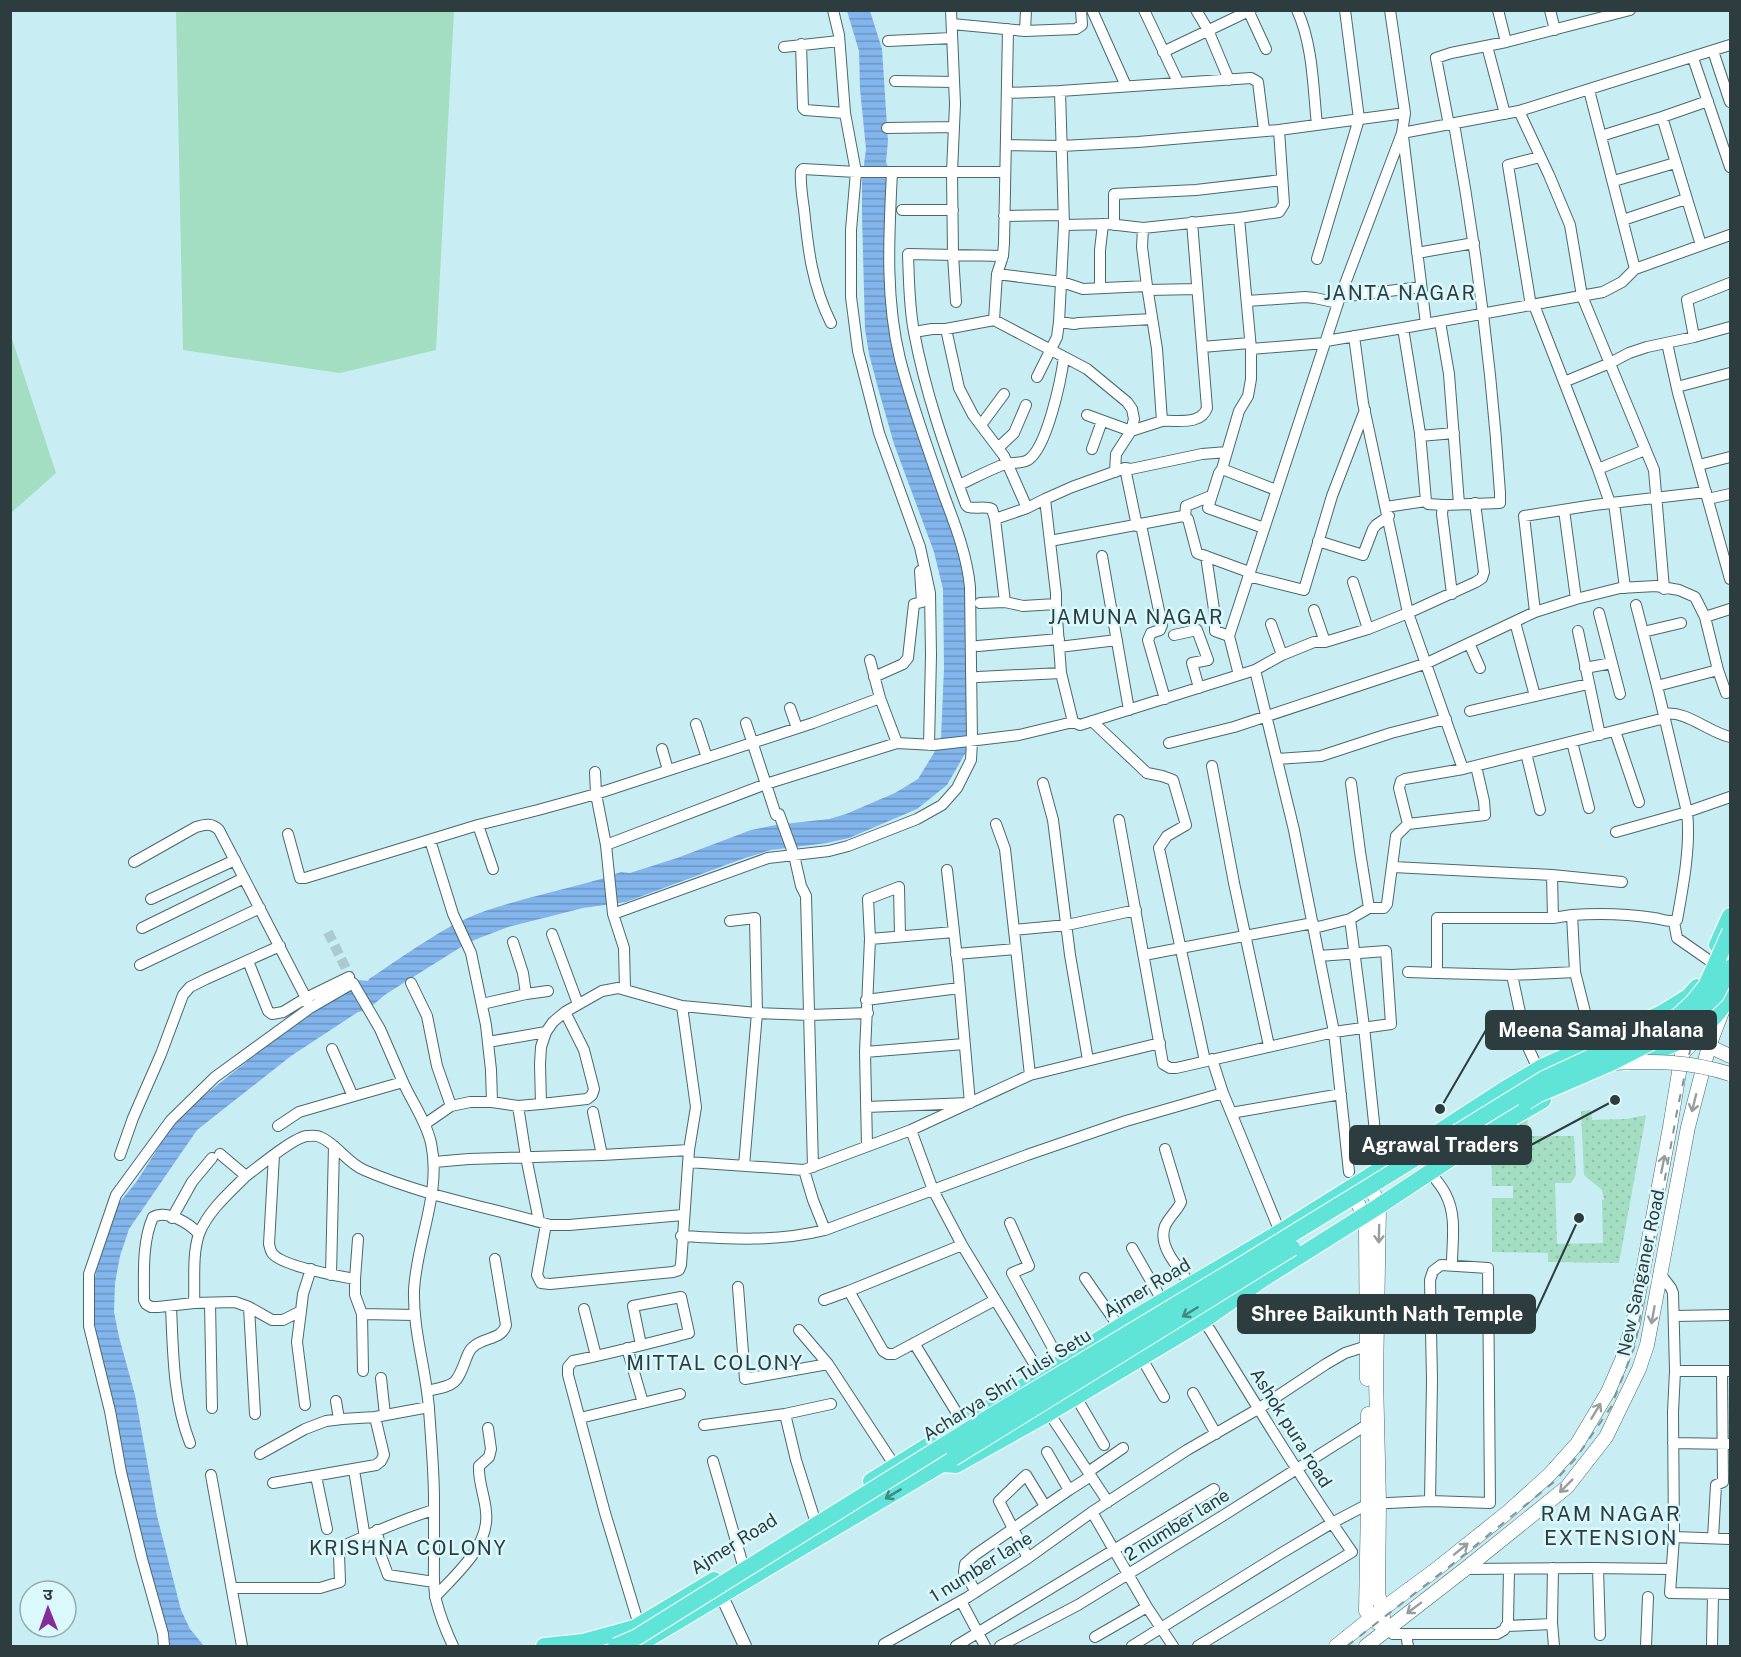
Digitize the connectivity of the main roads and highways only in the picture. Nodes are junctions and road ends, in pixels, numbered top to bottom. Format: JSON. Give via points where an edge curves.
{"nodes":[{"id":1,"x":1731,"y":916,"type":"edge"},
{"id":2,"x":1731,"y":932,"type":"edge"},
{"id":3,"x":1731,"y":968,"type":"edge"},
{"id":4,"x":1729,"y":1004,"type":"edge"},
{"id":5,"x":1655,"y":1016,"type":"junction"},
{"id":6,"x":1692,"y":1039,"type":"junction"},
{"id":7,"x":1709,"y":1046,"type":"junction"},
{"id":8,"x":1678,"y":1049,"type":"junction"},
{"id":9,"x":1731,"y":1056,"type":"edge"},
{"id":10,"x":1611,"y":1063,"type":"junction"},
{"id":11,"x":1704,"y":1070,"type":"junction"},
{"id":12,"x":1731,"y":1074,"type":"edge"},
{"id":13,"x":1731,"y":1082,"type":"edge"},
{"id":14,"x":1373,"y":1174,"type":"junction"},
{"id":15,"x":1350,"y":1180,"type":"junction"},
{"id":16,"x":1379,"y":1206,"type":"junction"},
{"id":17,"x":1364,"y":1216,"type":"junction"},
{"id":18,"x":948,"y":1461,"type":"junction"},
{"id":19,"x":1373,"y":1503,"type":"junction"},
{"id":20,"x":1377,"y":1614,"type":"junction"},
{"id":21,"x":1387,"y":1630,"type":"junction"},
{"id":22,"x":544,"y":1647,"type":"edge"},
{"id":23,"x":616,"y":1647,"type":"edge"},
{"id":24,"x":636,"y":1647,"type":"edge"},
{"id":25,"x":1336,"y":1647,"type":"edge"},
{"id":26,"x":1366,"y":1647,"type":"edge"}],
"edges":[{"from":1,"to":5,"type":"highway","name":"Ajmer Road","via":[[1702,982],[1688,997]]},
{"from":2,"to":23,"type":"highway","name":"Acharya Shri Tulsi Setu","bridge":true,"via":[[1706,986],[1677,1017],[1544,1079]]},
{"from":3,"to":10,"type":"highway","name":"Acharya Shri Tulsi Setu","bridge":true,"via":[[1716,995],[1685,1025]]},
{"from":4,"to":6,"type":"highway","name":"Ajmer Road"},
{"from":4,"to":7,"type":"main road","name":"New Sanganer Road"},
{"from":5,"to":6,"type":"main road"},
{"from":5,"to":8,"type":"main road"},
{"from":5,"to":14,"type":"highway","name":"Ajmer Road","via":[[1538,1069]]},
{"from":6,"to":7,"type":"main road"},
{"from":6,"to":8,"type":"highway","name":"Ajmer Road"},
{"from":7,"to":9,"type":"main road"},
{"from":7,"to":11,"type":"main road","name":"New Sanganer Road"},
{"from":8,"to":11,"type":"main road"},
{"from":8,"to":16,"type":"highway","name":"Ajmer Road","via":[[1556,1092]]},
{"from":20,"to":8,"type":"main road","name":"New Sanganer Road","one_way":true,"via":[[1508,1512],[1550,1474],[1577,1444],[1608,1392],[1633,1324],[1670,1127]]},
{"from":10,"to":12,"type":"main road","bridge":true,"via":[[1674,1062]]},
{"from":10,"to":18,"type":"highway","name":"Acharya Shri Tulsi Setu","one_way":true,"bridge":true,"via":[[1537,1095]]},
{"from":11,"to":13,"type":"main road"},
{"from":11,"to":21,"type":"main road","name":"New Sanganer Road","one_way":true,"via":[[1688,1127],[1644,1353],[1606,1437],[1567,1486]]},
{"from":14,"to":15,"type":"highway","name":"Ajmer Road"},
{"from":14,"to":16,"type":"main road"},
{"from":15,"to":17,"type":"main road"},
{"from":15,"to":22,"type":"highway","name":"Ajmer Road","via":[[1280,1232],[1119,1327],[639,1625],[583,1642]]},
{"from":16,"to":17,"type":"highway","name":"Ajmer Road"},
{"from":16,"to":19,"type":"main road","one_way":true},
{"from":17,"to":18,"type":"highway","name":"Ajmer Road","via":[[1203,1321],[1049,1413],[956,1465]]},
{"from":17,"to":19,"type":"main road"},
{"from":18,"to":24,"type":"highway","name":"Ajmer Road","one_way":true},
{"from":19,"to":20,"type":"main road"},
{"from":20,"to":21,"type":"main road"},
{"from":20,"to":25,"type":"main road","name":"New Sanganer Road"},
{"from":21,"to":26,"type":"main road","name":"New Sanganer Road"}]}
